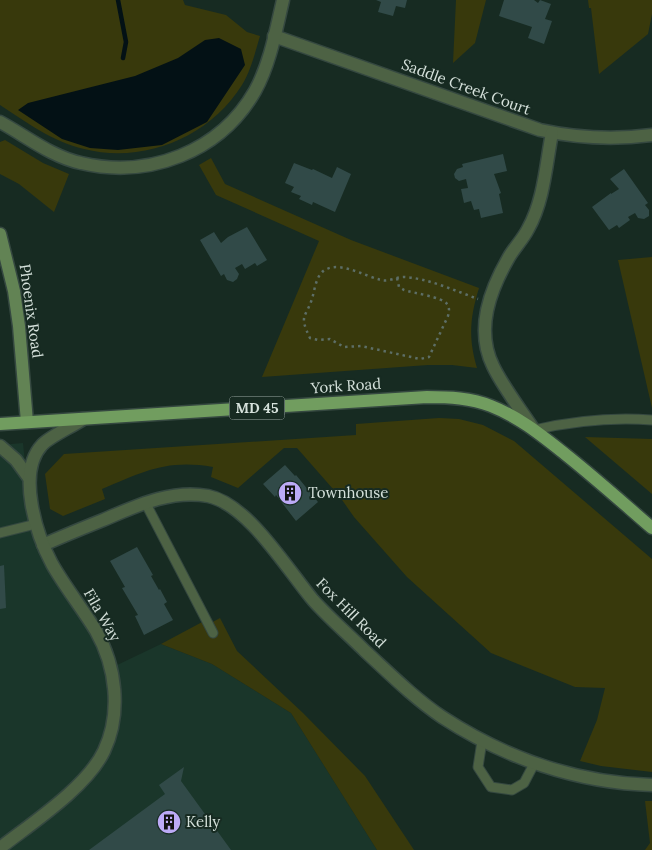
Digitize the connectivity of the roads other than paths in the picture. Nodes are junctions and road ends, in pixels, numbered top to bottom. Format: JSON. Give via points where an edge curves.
{"nodes":[{"id":1,"x":284,"y":0,"type":"edge"},
{"id":2,"x":274,"y":36,"type":"junction"},
{"id":3,"x":0,"y":122,"type":"edge"},
{"id":4,"x":552,"y":133,"type":"junction"},
{"id":5,"x":652,"y":135,"type":"edge"},
{"id":6,"x":0,"y":234,"type":"edge"},
{"id":7,"x":83,"y":419,"type":"junction"},
{"id":8,"x":652,"y":420,"type":"edge"},
{"id":9,"x":27,"y":422,"type":"junction"},
{"id":10,"x":0,"y":424,"type":"edge"},
{"id":11,"x":534,"y":430,"type":"junction"},
{"id":12,"x":0,"y":446,"type":"edge"},
{"id":13,"x":29,"y":478,"type":"junction"},
{"id":14,"x":145,"y":502,"type":"junction"},
{"id":15,"x":36,"y":524,"type":"junction"},
{"id":16,"x":652,"y":528,"type":"edge"},
{"id":17,"x":0,"y":533,"type":"edge"},
{"id":18,"x":43,"y":545,"type":"junction"},
{"id":19,"x":213,"y":632,"type":"dead end"},
{"id":20,"x":482,"y":741,"type":"junction"},
{"id":21,"x":534,"y":764,"type":"junction"},
{"id":22,"x":652,"y":785,"type":"edge"},
{"id":23,"x":2,"y":848,"type":"edge"}],
"edges":[{"from":1,"to":2,"type":"street"},
{"from":2,"to":3,"type":"street","via":[[255,90],[228,126],[183,156],[156,165],[128,169],[80,163],[56,154]]},
{"from":2,"to":4,"type":"street","name":"Saddle Creek Court"},
{"from":4,"to":5,"type":"street","name":"Saddle Creek Court","via":[[596,138]]},
{"from":4,"to":11,"type":"street","via":[[538,206],[498,279],[485,323],[486,344],[493,365]]},
{"from":6,"to":9,"type":"street","name":"Phoenix Road","via":[[14,291]]},
{"from":7,"to":9,"type":"main road","name":"York Road","number":"MD 45"},
{"from":7,"to":11,"type":"main road","name":"York Road","number":"MD 45","via":[[437,397],[489,406]]},
{"from":7,"to":13,"type":"street","name":"Fila Way","via":[[42,445],[34,457]]},
{"from":8,"to":11,"type":"lane","via":[[595,420]]},
{"from":9,"to":10,"type":"main road","name":"York Road","number":"MD 45"},
{"from":11,"to":16,"type":"main road","name":"York Road","number":"MD 45"},
{"from":12,"to":13,"type":"street"},
{"from":13,"to":15,"type":"street","name":"Fila Way"},
{"from":14,"to":18,"type":"street","name":"Fox Hill Road"},
{"from":14,"to":19,"type":"lane"},
{"from":14,"to":20,"type":"street","name":"Fox Hill Road","via":[[175,495],[195,495],[208,496],[237,509],[253,524],[319,607],[360,646],[410,692]]},
{"from":15,"to":17,"type":"lane"},
{"from":15,"to":18,"type":"street","name":"Fila Way"},
{"from":18,"to":23,"type":"street","name":"Fila Way","via":[[96,632],[108,658],[115,690],[114,720],[104,752],[84,779]]},
{"from":20,"to":21,"type":"street","name":"Fox Hill Road"},
{"from":20,"to":21,"type":"lane","via":[[478,767],[491,786],[512,790],[524,783]]},
{"from":21,"to":22,"type":"street","name":"Fox Hill Road","via":[[589,777]]}]}
